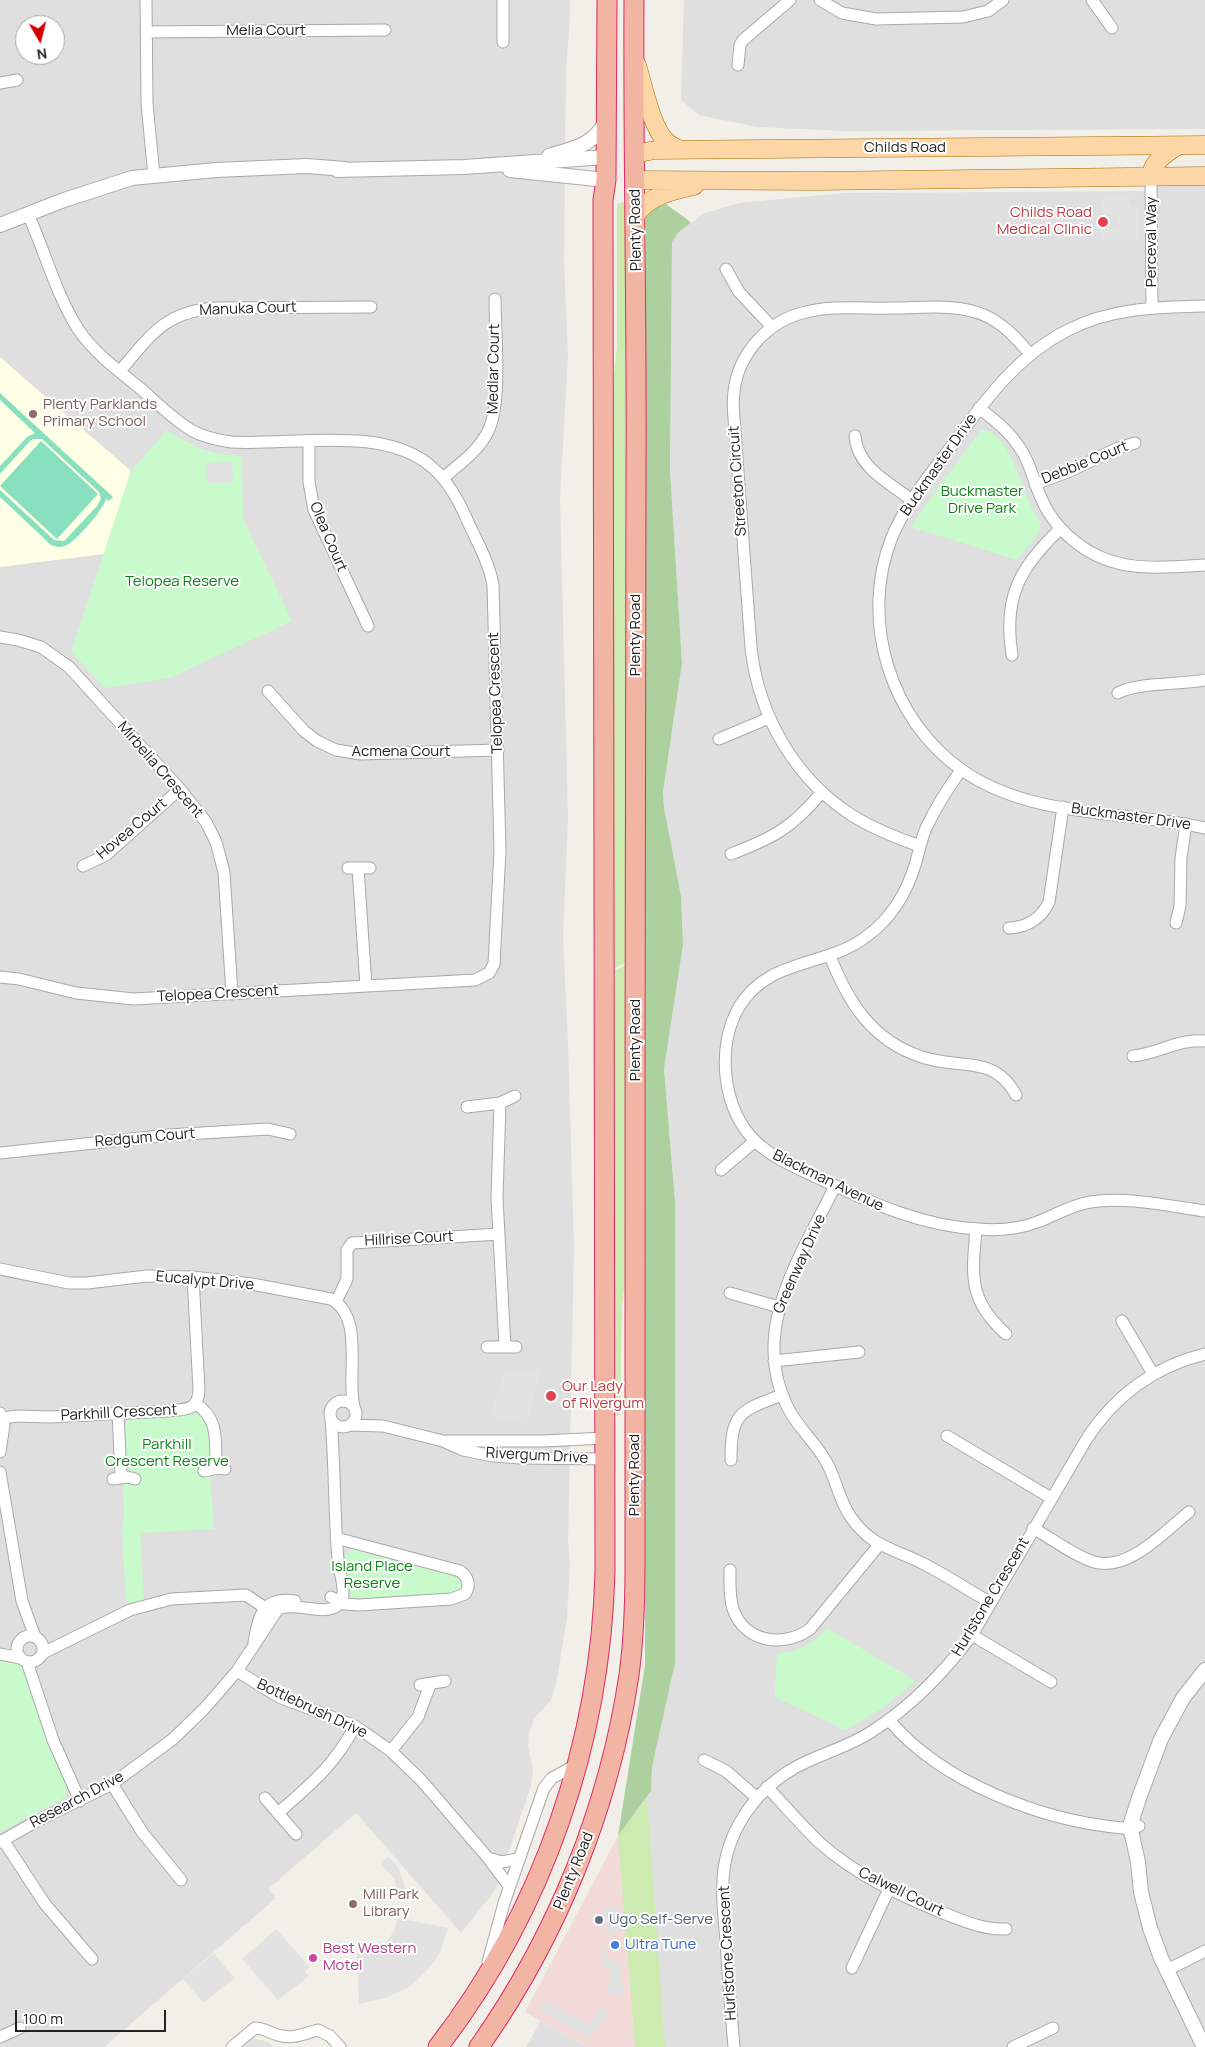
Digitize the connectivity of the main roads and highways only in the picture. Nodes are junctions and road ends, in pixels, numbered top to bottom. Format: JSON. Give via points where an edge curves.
{"nodes":[{"id":1,"x":607,"y":0,"type":"edge"},
{"id":2,"x":634,"y":0,"type":"edge"},
{"id":3,"x":634,"y":53,"type":"junction"},
{"id":4,"x":1177,"y":146,"type":"junction"},
{"id":5,"x":1205,"y":146,"type":"edge"},
{"id":6,"x":680,"y":150,"type":"junction"},
{"id":7,"x":732,"y":150,"type":"junction"},
{"id":8,"x":634,"y":154,"type":"junction"},
{"id":9,"x":606,"y":157,"type":"junction"},
{"id":10,"x":1205,"y":176,"type":"edge"},
{"id":11,"x":1151,"y":177,"type":"junction"},
{"id":12,"x":606,"y":180,"type":"junction"},
{"id":13,"x":634,"y":180,"type":"junction"},
{"id":14,"x":727,"y":180,"type":"junction"},
{"id":15,"x":636,"y":216,"type":"junction"},
{"id":16,"x":604,"y":1438,"type":"junction"},
{"id":17,"x":635,"y":1438,"type":"junction"},
{"id":18,"x":635,"y":1458,"type":"junction"},
{"id":19,"x":604,"y":1459,"type":"junction"},
{"id":20,"x":438,"y":2047,"type":"edge"},
{"id":21,"x":479,"y":2047,"type":"edge"}],
"edges":[{"from":1,"to":9,"type":"highway","name":"Plenty Road"},
{"from":2,"to":3,"type":"highway","name":"Plenty Road"},
{"from":3,"to":6,"type":"main road","via":[[660,134]]},
{"from":3,"to":8,"type":"highway","name":"Plenty Road"},
{"from":4,"to":5,"type":"main road","name":"Childs Road"},
{"from":4,"to":7,"type":"main road","name":"Childs Road"},
{"from":4,"to":11,"type":"main road","via":[[1159,159]]},
{"from":6,"to":7,"type":"main road","name":"Childs Road"},
{"from":6,"to":8,"type":"main road","name":"Childs Road"},
{"from":7,"to":14,"type":"main road","via":[[723,163]]},
{"from":8,"to":9,"type":"highway","name":"Childs Road"},
{"from":8,"to":13,"type":"highway","name":"Plenty Road"},
{"from":9,"to":12,"type":"highway","name":"Plenty Road"},
{"from":10,"to":11,"type":"main road","name":"Childs Road"},
{"from":11,"to":14,"type":"main road","name":"Childs Road"},
{"from":12,"to":13,"type":"highway","name":"Childs Road"},
{"from":12,"to":16,"type":"highway","name":"Plenty Road"},
{"from":13,"to":14,"type":"main road","name":"Childs Road"},
{"from":13,"to":15,"type":"highway","name":"Plenty Road"},
{"from":14,"to":15,"type":"main road","via":[[671,191],[641,207]]},
{"from":15,"to":17,"type":"highway","name":"Plenty Road"},
{"from":16,"to":17,"type":"highway"},
{"from":16,"to":19,"type":"highway","name":"Plenty Road"},
{"from":17,"to":18,"type":"highway","name":"Plenty Road"},
{"from":18,"to":19,"type":"highway"},
{"from":18,"to":21,"type":"highway","name":"Plenty Road","via":[[633,1636],[623,1710],[608,1774],[593,1824],[563,1901],[511,1998]]},
{"from":19,"to":20,"type":"highway","name":"Plenty Road","via":[[603,1626],[594,1691],[578,1764],[542,1867],[513,1931],[484,1981]]}]}
